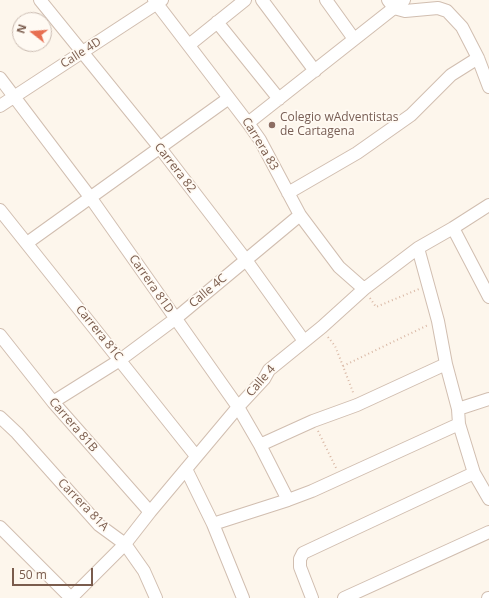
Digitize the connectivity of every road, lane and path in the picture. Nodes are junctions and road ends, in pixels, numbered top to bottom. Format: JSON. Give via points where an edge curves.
{"nodes":[{"id":1,"x":40,"y":0,"type":"edge"},
{"id":2,"x":245,"y":0,"type":"edge"},
{"id":3,"x":262,"y":0,"type":"edge"},
{"id":4,"x":326,"y":0,"type":"edge"},
{"id":5,"x":404,"y":0,"type":"edge"},
{"id":6,"x":158,"y":1,"type":"edge"},
{"id":7,"x":391,"y":4,"type":"edge"},
{"id":8,"x":217,"y":22,"type":"junction"},
{"id":9,"x":354,"y":39,"type":"junction"},
{"id":10,"x":189,"y":45,"type":"junction"},
{"id":11,"x":83,"y":52,"type":"junction"},
{"id":12,"x":478,"y":58,"type":"junction"},
{"id":13,"x":315,"y":71,"type":"junction"},
{"id":14,"x":0,"y":78,"type":"edge"},
{"id":15,"x":489,"y":87,"type":"edge"},
{"id":16,"x":14,"y":97,"type":"junction"},
{"id":17,"x":229,"y":98,"type":"junction"},
{"id":18,"x":279,"y":99,"type":"junction"},
{"id":19,"x":0,"y":106,"type":"edge"},
{"id":20,"x":248,"y":123,"type":"junction"},
{"id":21,"x":160,"y":148,"type":"junction"},
{"id":22,"x":288,"y":193,"type":"junction"},
{"id":23,"x":90,"y":197,"type":"junction"},
{"id":24,"x":488,"y":207,"type":"edge"},
{"id":25,"x":0,"y":210,"type":"edge"},
{"id":26,"x":300,"y":215,"type":"junction"},
{"id":27,"x":453,"y":228,"type":"junction"},
{"id":28,"x":27,"y":243,"type":"junction"},
{"id":29,"x":418,"y":248,"type":"junction"},
{"id":30,"x":246,"y":260,"type":"junction"},
{"id":31,"x":429,"y":284,"type":"junction"},
{"id":32,"x":364,"y":289,"type":"junction"},
{"id":33,"x":489,"y":297,"type":"edge"},
{"id":34,"x":175,"y":319,"type":"junction"},
{"id":35,"x":438,"y":321,"type":"junction"},
{"id":36,"x":322,"y":327,"type":"junction"},
{"id":37,"x":0,"y":335,"type":"edge"},
{"id":38,"x":304,"y":341,"type":"junction"},
{"id":39,"x":120,"y":360,"type":"junction"},
{"id":40,"x":446,"y":364,"type":"junction"},
{"id":41,"x":343,"y":366,"type":"junction"},
{"id":42,"x":489,"y":399,"type":"edge"},
{"id":43,"x":53,"y":402,"type":"junction"},
{"id":44,"x":357,"y":405,"type":"junction"},
{"id":45,"x":238,"y":408,"type":"junction"},
{"id":46,"x":458,"y":409,"type":"junction"},
{"id":47,"x":0,"y":417,"type":"edge"},
{"id":48,"x":313,"y":421,"type":"junction"},
{"id":49,"x":459,"y":424,"type":"junction"},
{"id":50,"x":260,"y":446,"type":"junction"},
{"id":51,"x":196,"y":456,"type":"junction"},
{"id":52,"x":186,"y":469,"type":"junction"},
{"id":53,"x":474,"y":473,"type":"junction"},
{"id":54,"x":341,"y":478,"type":"junction"},
{"id":55,"x":489,"y":498,"type":"edge"},
{"id":56,"x":288,"y":500,"type":"junction"},
{"id":57,"x":150,"y":512,"type":"junction"},
{"id":58,"x":213,"y":524,"type":"junction"},
{"id":59,"x":0,"y":526,"type":"edge"},
{"id":60,"x":489,"y":532,"type":"edge"},
{"id":61,"x":125,"y":544,"type":"junction"},
{"id":62,"x":71,"y":598,"type":"edge"},
{"id":63,"x":156,"y":598,"type":"edge"},
{"id":64,"x":243,"y":598,"type":"edge"},
{"id":65,"x":312,"y":598,"type":"edge"},
{"id":66,"x":344,"y":598,"type":"edge"}],
"edges":[{"from":1,"to":11,"type":"street","name":"Carrera 82"},
{"from":2,"to":8,"type":"street"},
{"from":3,"to":13,"type":"street"},
{"from":4,"to":9,"type":"street"},
{"from":5,"to":7,"type":"street"},
{"from":6,"to":10,"type":"street","name":"Carrera 83"},
{"from":6,"to":11,"type":"street","name":"Calle 4D"},
{"from":7,"to":9,"type":"street"},
{"from":7,"to":12,"type":"street","via":[[405,11],[438,8],[447,11],[462,27]]},
{"from":8,"to":10,"type":"street"},
{"from":8,"to":18,"type":"street"},
{"from":9,"to":13,"type":"street"},
{"from":10,"to":17,"type":"street","name":"Carrera 83"},
{"from":11,"to":16,"type":"street","name":"Calle 4D"},
{"from":11,"to":21,"type":"street","name":"Carrera 82"},
{"from":12,"to":15,"type":"street"},
{"from":12,"to":22,"type":"street","via":[[451,75],[411,114],[357,153]]},
{"from":13,"to":18,"type":"street"},
{"from":14,"to":16,"type":"street","name":"Carrera 81D"},
{"from":16,"to":19,"type":"street","name":"Calle 4D"},
{"from":16,"to":23,"type":"street","name":"Carrera 81D"},
{"from":17,"to":20,"type":"street","name":"Carrera 83"},
{"from":17,"to":21,"type":"street"},
{"from":18,"to":20,"type":"street"},
{"from":20,"to":22,"type":"street","name":"Carrera 83"},
{"from":21,"to":23,"type":"street"},
{"from":21,"to":30,"type":"street","name":"Carrera 82"},
{"from":22,"to":26,"type":"street","name":"Carrera 83"},
{"from":23,"to":28,"type":"street"},
{"from":23,"to":34,"type":"street","name":"Carrera 81D"},
{"from":24,"to":27,"type":"street","name":"Calle 4"},
{"from":25,"to":28,"type":"street","name":"Carrera 81C"},
{"from":26,"to":30,"type":"street","name":"Calle 4C"},
{"from":26,"to":32,"type":"street","name":"Carrera 83","via":[[339,267]]},
{"from":27,"to":29,"type":"street","name":"Calle 4"},
{"from":27,"to":33,"type":"street"},
{"from":28,"to":39,"type":"street","name":"Carrera 81C"},
{"from":29,"to":31,"type":"street"},
{"from":29,"to":32,"type":"street","name":"Calle 4"},
{"from":30,"to":34,"type":"street","name":"Calle 4C"},
{"from":30,"to":38,"type":"street","name":"Carrera 82"},
{"from":31,"to":32,"type":"path","via":[[376,307]]},
{"from":31,"to":35,"type":"street"},
{"from":32,"to":36,"type":"street","name":"Calle 4"},
{"from":34,"to":39,"type":"street","name":"Calle 4C"},
{"from":34,"to":45,"type":"street","name":"Carrera 81D"},
{"from":35,"to":40,"type":"street"},
{"from":35,"to":41,"type":"path"},
{"from":36,"to":38,"type":"street","name":"Calle 4"},
{"from":36,"to":41,"type":"path"},
{"from":37,"to":43,"type":"street","name":"Carrera 81B"},
{"from":38,"to":45,"type":"street","name":"Calle 4","via":[[268,370],[264,379]]},
{"from":39,"to":43,"type":"street","name":"Calle 4C"},
{"from":39,"to":51,"type":"street","name":"Carrera 81C"},
{"from":40,"to":44,"type":"street"},
{"from":40,"to":46,"type":"street"},
{"from":41,"to":44,"type":"path"},
{"from":42,"to":46,"type":"street"},
{"from":43,"to":57,"type":"street","name":"Carrera 81B"},
{"from":44,"to":48,"type":"street"},
{"from":45,"to":50,"type":"street","name":"Carrera 81D"},
{"from":45,"to":51,"type":"street","name":"Calle 4"},
{"from":46,"to":49,"type":"street"},
{"from":47,"to":61,"type":"street","name":"Carrera 81A","via":[[99,525]]},
{"from":48,"to":50,"type":"street"},
{"from":48,"to":54,"type":"path"},
{"from":49,"to":53,"type":"street"},
{"from":49,"to":54,"type":"street"},
{"from":50,"to":56,"type":"street","name":"Carrera 81D"},
{"from":51,"to":52,"type":"street","name":"Calle 4"},
{"from":52,"to":57,"type":"street","name":"Calle 4"},
{"from":52,"to":58,"type":"street"},
{"from":53,"to":55,"type":"street"},
{"from":53,"to":65,"type":"street","via":[[303,553],[300,567]]},
{"from":54,"to":56,"type":"street"},
{"from":56,"to":58,"type":"street"},
{"from":57,"to":61,"type":"street","name":"Calle 4"},
{"from":58,"to":64,"type":"street"},
{"from":59,"to":62,"type":"street"},
{"from":60,"to":66,"type":"street"},
{"from":61,"to":62,"type":"street","name":"Calle 4"},
{"from":61,"to":63,"type":"street","name":"Carrera 81A","via":[[144,571]]}]}
